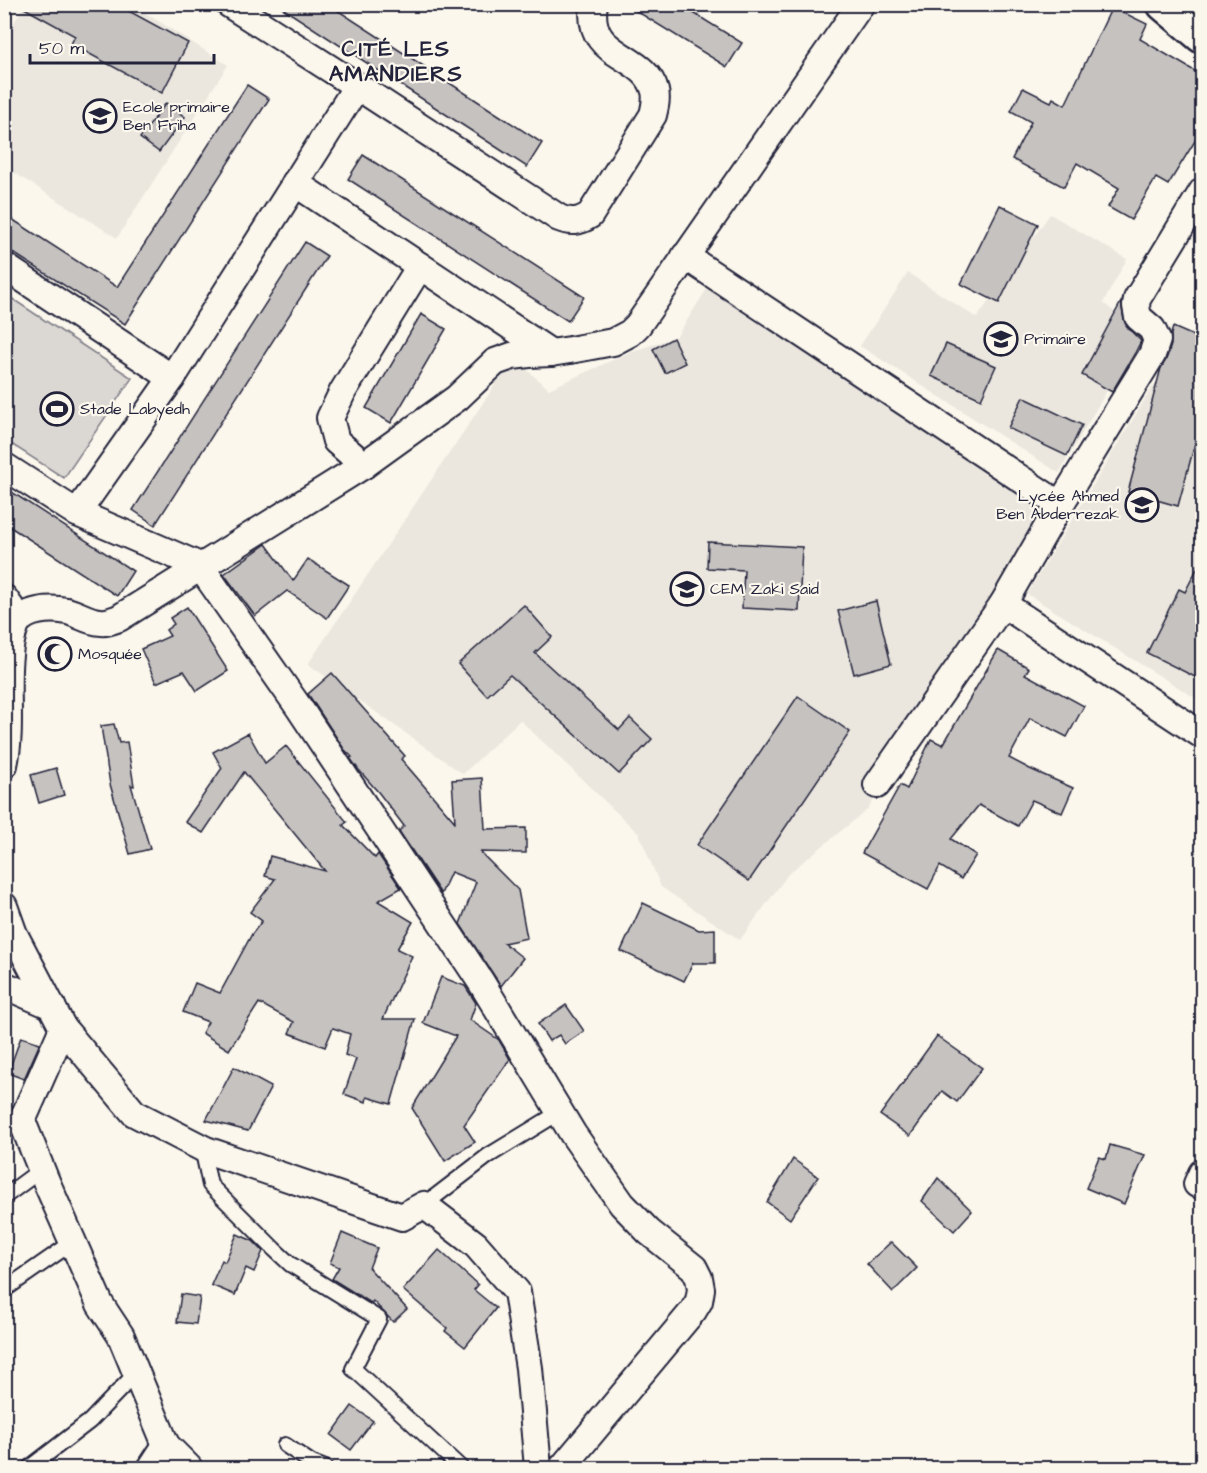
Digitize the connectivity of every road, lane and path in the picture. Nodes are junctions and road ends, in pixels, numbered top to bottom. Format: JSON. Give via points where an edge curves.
{"nodes":[{"id":1,"x":229,"y":4,"type":"edge"},
{"id":2,"x":594,"y":4,"type":"edge"},
{"id":3,"x":861,"y":4,"type":"edge"},
{"id":4,"x":1164,"y":4,"type":"edge"},
{"id":5,"x":1203,"y":36,"type":"edge"},
{"id":6,"x":357,"y":86,"type":"junction"},
{"id":7,"x":295,"y":183,"type":"junction"},
{"id":8,"x":1203,"y":192,"type":"edge"},
{"id":9,"x":685,"y":256,"type":"junction"},
{"id":10,"x":4,"y":266,"type":"edge"},
{"id":11,"x":420,"y":266,"type":"junction"},
{"id":12,"x":551,"y":353,"type":"junction"},
{"id":13,"x":172,"y":378,"type":"junction"},
{"id":14,"x":364,"y":465,"type":"junction"},
{"id":15,"x":4,"y":466,"type":"edge"},
{"id":16,"x":1060,"y":505,"type":"junction"},
{"id":17,"x":77,"y":513,"type":"junction"},
{"id":18,"x":200,"y":566,"type":"junction"},
{"id":19,"x":4,"y":598,"type":"edge"},
{"id":20,"x":1003,"y":604,"type":"junction"},
{"id":21,"x":20,"y":620,"type":"junction"},
{"id":22,"x":1203,"y":735,"type":"edge"},
{"id":23,"x":4,"y":765,"type":"edge"},
{"id":24,"x":877,"y":785,"type":"dead end"},
{"id":25,"x":4,"y":906,"type":"edge"},
{"id":26,"x":4,"y":985,"type":"edge"},
{"id":27,"x":52,"y":1006,"type":"junction"},
{"id":28,"x":63,"y":1028,"type":"junction"},
{"id":29,"x":560,"y":1112,"type":"junction"},
{"id":30,"x":202,"y":1148,"type":"junction"},
{"id":31,"x":42,"y":1169,"type":"junction"},
{"id":32,"x":4,"y":1197,"type":"edge"},
{"id":33,"x":424,"y":1205,"type":"junction"},
{"id":34,"x":73,"y":1242,"type":"junction"},
{"id":35,"x":4,"y":1290,"type":"edge"},
{"id":36,"x":136,"y":1373,"type":"junction"},
{"id":37,"x":166,"y":1445,"type":"junction"},
{"id":38,"x":285,"y":1445,"type":"dead end"},
{"id":39,"x":29,"y":1468,"type":"edge"},
{"id":40,"x":151,"y":1468,"type":"edge"},
{"id":41,"x":189,"y":1468,"type":"edge"},
{"id":42,"x":325,"y":1468,"type":"edge"},
{"id":43,"x":461,"y":1468,"type":"edge"},
{"id":44,"x":538,"y":1468,"type":"edge"},
{"id":45,"x":562,"y":1468,"type":"edge"}],
"edges":[{"from":1,"to":6,"type":"street"},
{"from":2,"to":6,"type":"street","via":[[594,26],[599,37],[644,72],[655,92],[655,103],[653,115],[590,215],[583,219],[574,222],[559,218]]},
{"from":3,"to":9,"type":"street"},
{"from":4,"to":5,"type":"highway"},
{"from":6,"to":7,"type":"street"},
{"from":7,"to":11,"type":"street"},
{"from":7,"to":13,"type":"street"},
{"from":8,"to":16,"type":"street","via":[[1137,299],[1138,317],[1152,329],[1157,340],[1152,355]]},
{"from":9,"to":12,"type":"street","via":[[630,333],[613,342]]},
{"from":9,"to":16,"type":"street"},
{"from":10,"to":13,"type":"street"},
{"from":11,"to":12,"type":"street"},
{"from":11,"to":14,"type":"street","via":[[330,418],[336,441]]},
{"from":12,"to":14,"type":"street","via":[[512,356],[495,362],[457,398]]},
{"from":13,"to":17,"type":"street"},
{"from":14,"to":18,"type":"street"},
{"from":15,"to":17,"type":"street"},
{"from":16,"to":20,"type":"street"},
{"from":17,"to":18,"type":"street"},
{"from":18,"to":21,"type":"street","via":[[109,622],[52,610],[32,612]]},
{"from":18,"to":29,"type":"street","via":[[481,982]]},
{"from":19,"to":21,"type":"street"},
{"from":20,"to":22,"type":"street"},
{"from":20,"to":24,"type":"street"},
{"from":21,"to":23,"type":"street","via":[[10,634],[5,652],[8,730]]},
{"from":25,"to":27,"type":"street","via":[[14,934]]},
{"from":26,"to":27,"type":"street"},
{"from":27,"to":28,"type":"street"},
{"from":28,"to":30,"type":"street","via":[[134,1113]]},
{"from":28,"to":31,"type":"street","via":[[22,1121]]},
{"from":29,"to":33,"type":"lane","via":[[488,1156]]},
{"from":29,"to":45,"type":"street","via":[[622,1204],[694,1268],[701,1289],[693,1311]]},
{"from":30,"to":33,"type":"street","via":[[402,1217]]},
{"from":30,"to":43,"type":"lane","via":[[210,1185],[274,1249],[290,1264],[379,1319],[353,1369]]},
{"from":31,"to":32,"type":"lane"},
{"from":31,"to":34,"type":"street"},
{"from":33,"to":44,"type":"street","via":[[476,1245],[517,1293],[530,1368]]},
{"from":34,"to":35,"type":"lane"},
{"from":34,"to":36,"type":"street"},
{"from":36,"to":37,"type":"street"},
{"from":36,"to":39,"type":"lane","via":[[90,1421]]},
{"from":37,"to":40,"type":"street"},
{"from":37,"to":41,"type":"street"},
{"from":38,"to":42,"type":"lane"}]}
